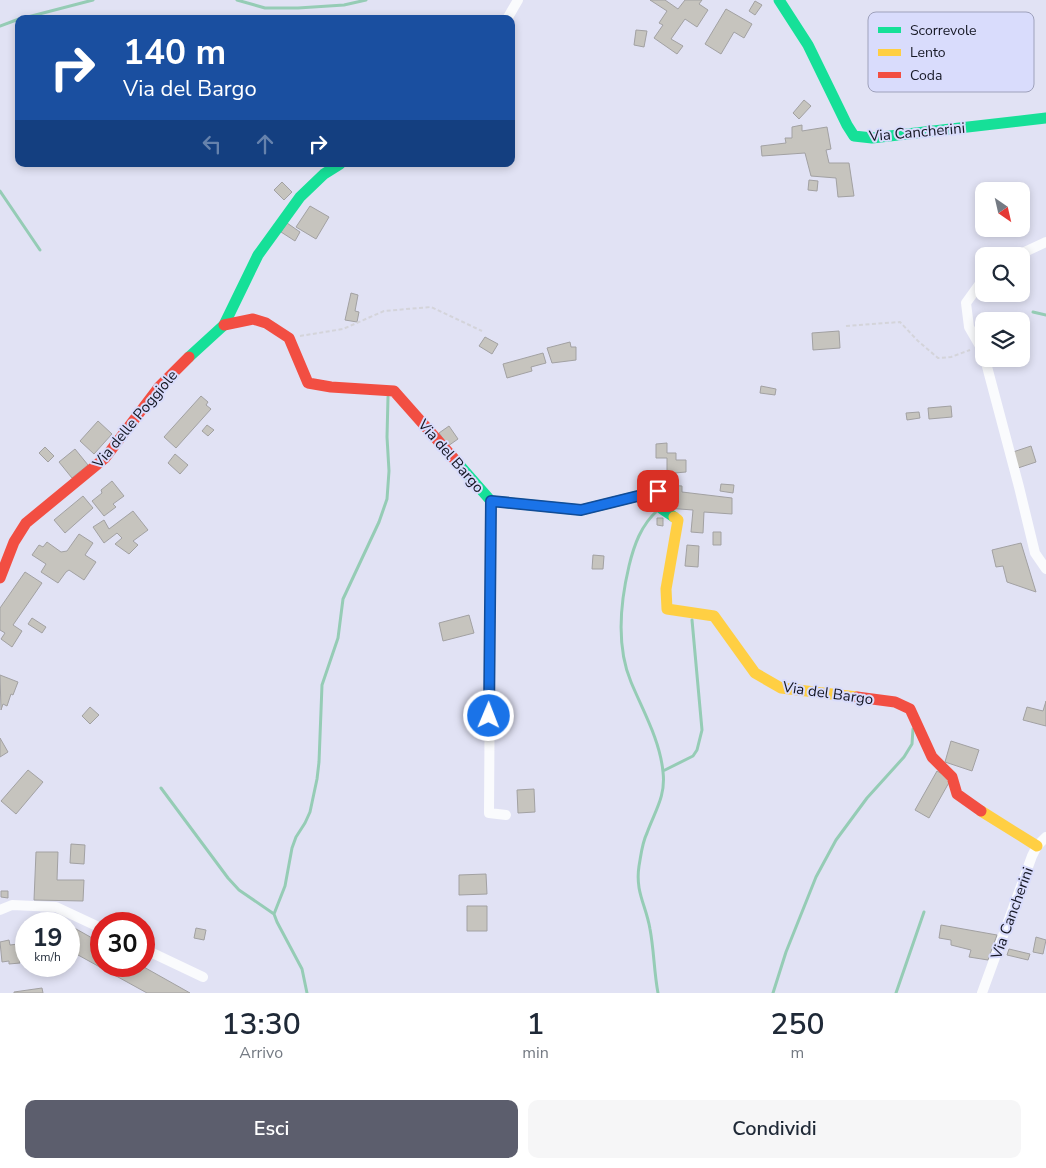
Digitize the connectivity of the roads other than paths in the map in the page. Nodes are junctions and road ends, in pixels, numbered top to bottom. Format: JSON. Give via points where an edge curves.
{"nodes":[{"id":1,"x":518,"y":0,"type":"edge"},
{"id":2,"x":779,"y":0,"type":"edge"},
{"id":3,"x":509,"y":15,"type":"edge"},
{"id":4,"x":1046,"y":118,"type":"edge"},
{"id":5,"x":335,"y":167,"type":"edge"},
{"id":6,"x":1046,"y":242,"type":"edge"},
{"id":7,"x":1030,"y":249,"type":"edge"},
{"id":8,"x":975,"y":290,"type":"edge"},
{"id":9,"x":224,"y":326,"type":"junction"},
{"id":10,"x":975,"y":338,"type":"edge"},
{"id":11,"x":987,"y":367,"type":"edge"},
{"id":12,"x":491,"y":501,"type":"junction"},
{"id":13,"x":1046,"y":568,"type":"edge"},
{"id":14,"x":0,"y":578,"type":"edge"},
{"id":15,"x":506,"y":815,"type":"dead end"},
{"id":16,"x":1046,"y":837,"type":"edge"},
{"id":17,"x":1037,"y":846,"type":"junction"},
{"id":18,"x":0,"y":910,"type":"edge"},
{"id":19,"x":90,"y":923,"type":"edge"},
{"id":20,"x":155,"y":954,"type":"edge"},
{"id":21,"x":203,"y":977,"type":"dead end"},
{"id":22,"x":982,"y":993,"type":"edge"}],
"edges":[{"from":1,"to":3,"type":"street"},
{"from":2,"to":4,"type":"street","name":"Via Cancherini","via":[[808,45],[854,136],[872,138]]},
{"from":5,"to":9,"type":"street","name":"Via delle Poggiole","via":[[300,197],[258,255]]},
{"from":6,"to":7,"type":"street"},
{"from":8,"to":10,"type":"street","via":[[966,303],[969,327]]},
{"from":9,"to":12,"type":"street","name":"Via del Bargo","via":[[253,319],[266,323],[289,338],[308,383],[394,391]]},
{"from":9,"to":14,"type":"street","name":"Via delle Poggiole","via":[[199,346],[159,388],[101,463],[26,523],[14,542]]},
{"from":11,"to":13,"type":"street","via":[[1035,553]]},
{"from":12,"to":15,"type":"street","via":[[489,813]]},
{"from":12,"to":17,"type":"street","name":"Via del Bargo","via":[[581,510],[658,491],[662,509],[678,520],[666,588],[667,609],[714,616],[754,673],[781,688],[895,702],[910,709],[932,757],[952,777],[957,794]]},
{"from":16,"to":17,"type":"street","name":"Via Cancherini"},
{"from":17,"to":22,"type":"street","name":"Via Cancherini"},
{"from":18,"to":19,"type":"street","via":[[12,905],[56,907]]},
{"from":20,"to":21,"type":"street"}]}
